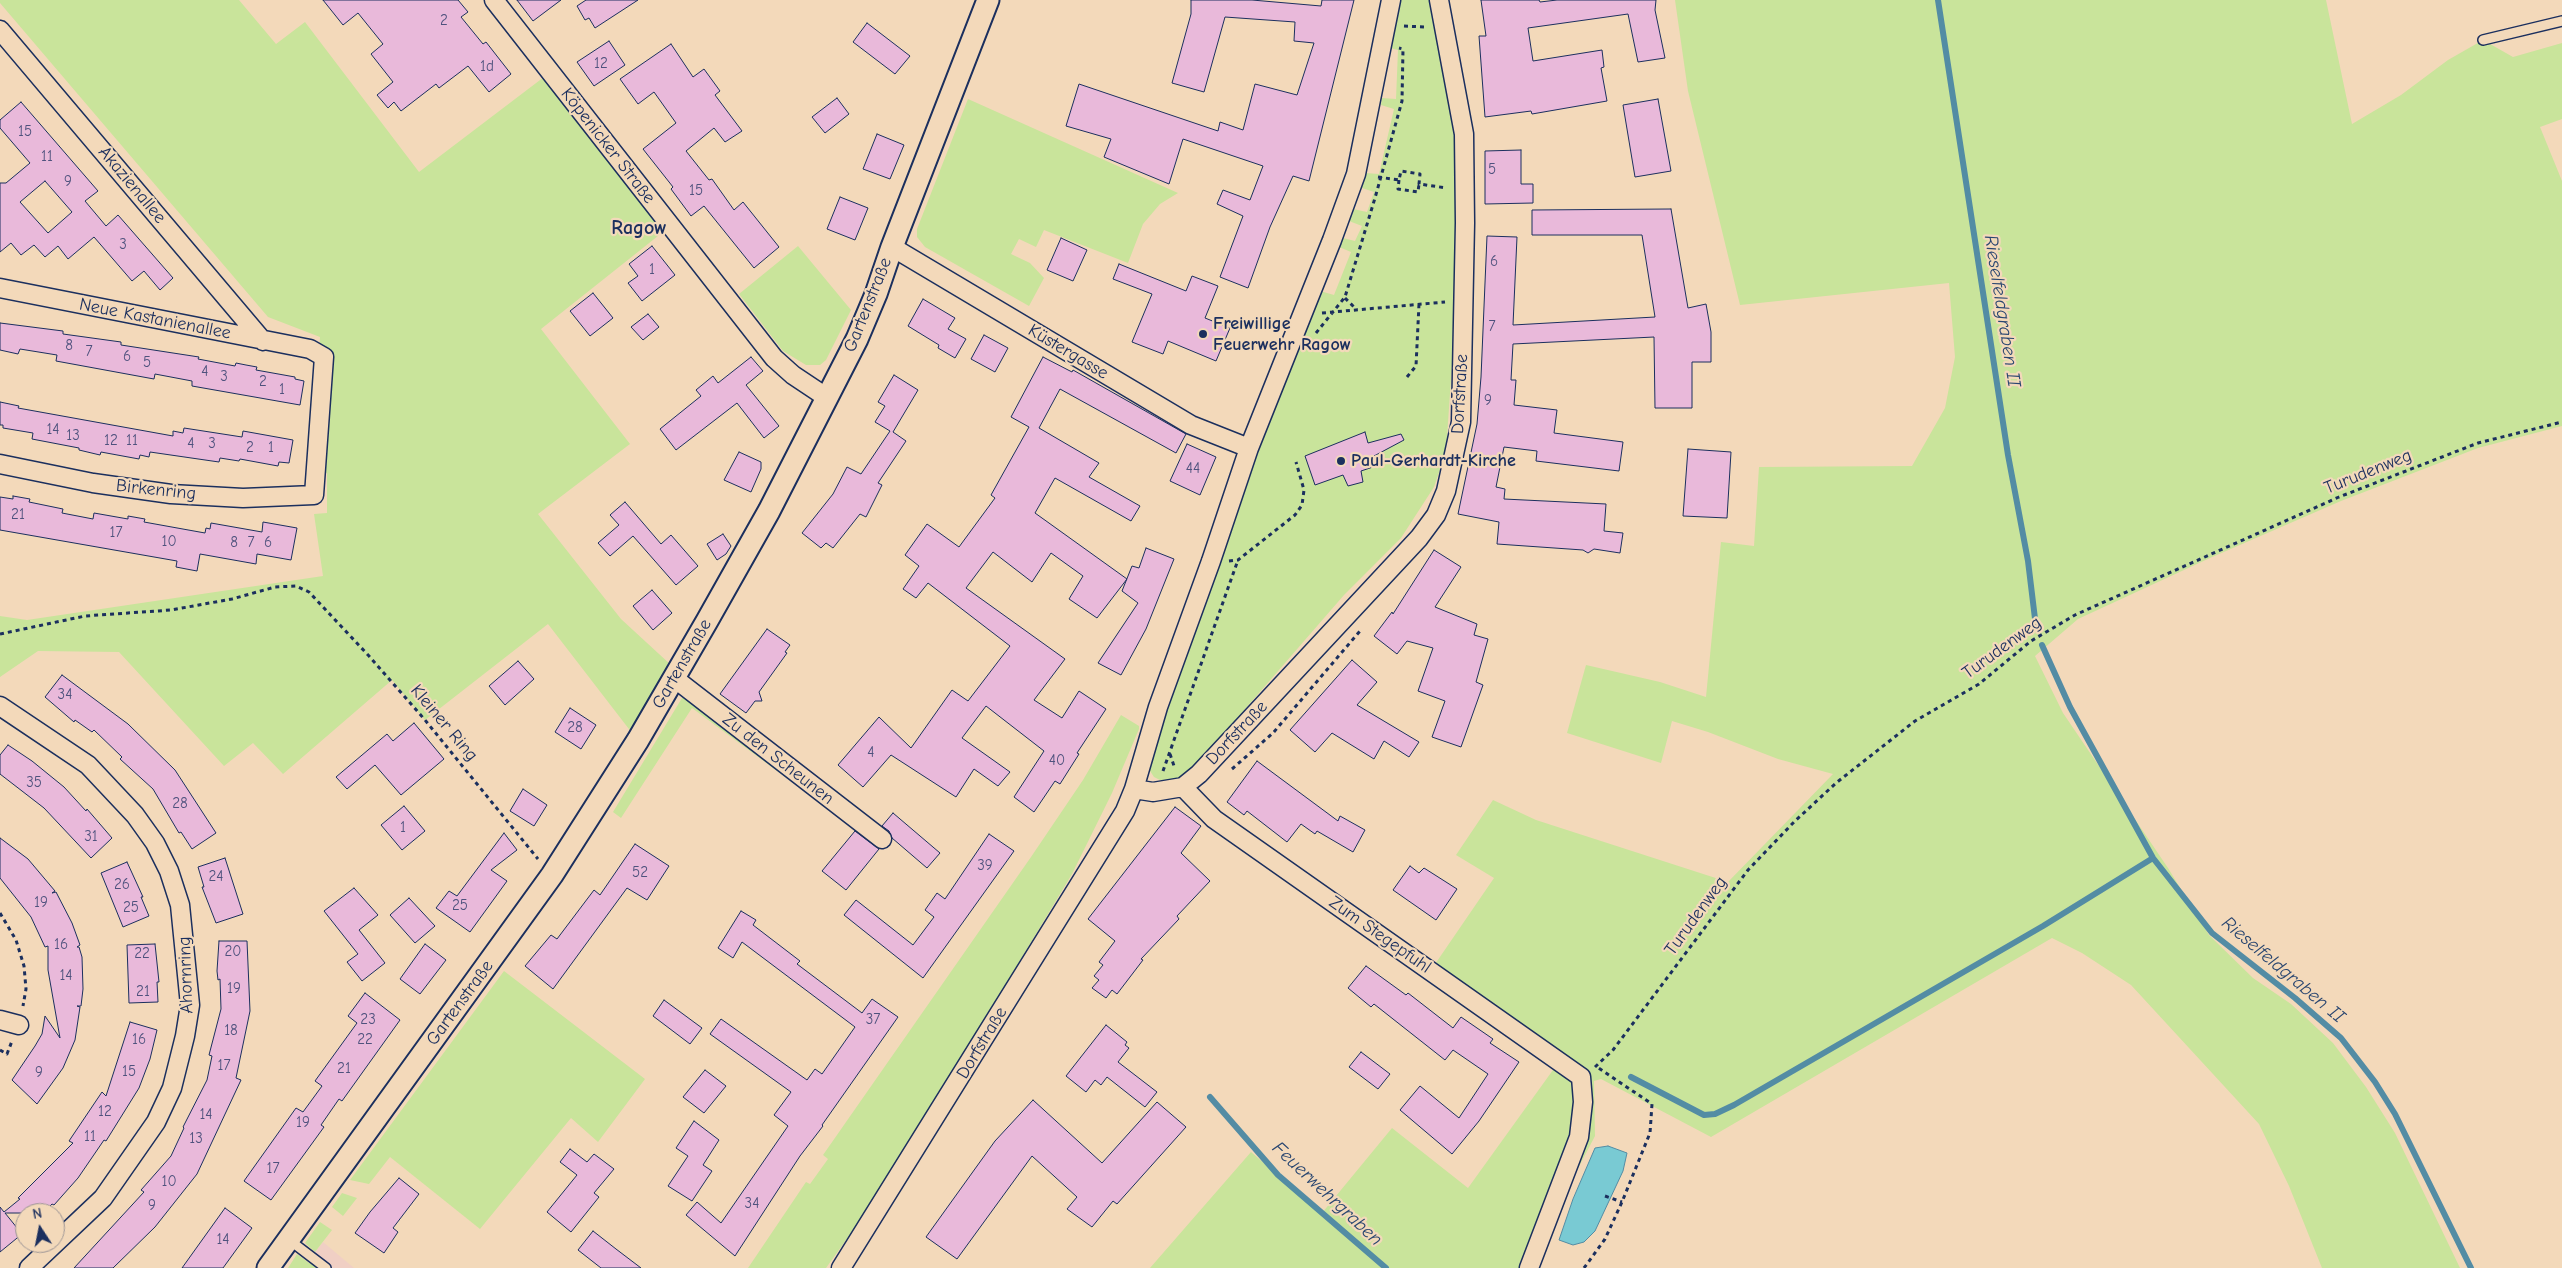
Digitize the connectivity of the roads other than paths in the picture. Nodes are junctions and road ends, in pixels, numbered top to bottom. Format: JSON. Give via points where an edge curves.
{"nodes":[{"id":1,"x":494,"y":0,"type":"edge"},
{"id":2,"x":988,"y":0,"type":"edge"},
{"id":3,"x":1391,"y":0,"type":"edge"},
{"id":4,"x":1439,"y":0,"type":"edge"},
{"id":5,"x":2562,"y":21,"type":"edge"},
{"id":6,"x":0,"y":30,"type":"edge"},
{"id":7,"x":2483,"y":40,"type":"dead end"},
{"id":8,"x":892,"y":247,"type":"junction"},
{"id":9,"x":0,"y":274,"type":"edge"},
{"id":10,"x":7,"y":289,"type":"edge"},
{"id":11,"x":263,"y":341,"type":"junction"},
{"id":12,"x":826,"y":396,"type":"junction"},
{"id":13,"x":1249,"y":448,"type":"junction"},
{"id":14,"x":0,"y":464,"type":"edge"},
{"id":15,"x":314,"y":495,"type":"joint"},
{"id":16,"x":674,"y":678,"type":"junction"},
{"id":17,"x":0,"y":706,"type":"edge"},
{"id":18,"x":1183,"y":787,"type":"junction"},
{"id":19,"x":1134,"y":789,"type":"junction"},
{"id":20,"x":882,"y":839,"type":"dead end"},
{"id":21,"x":0,"y":1020,"type":"edge"},
{"id":22,"x":19,"y":1025,"type":"road end"},
{"id":23,"x":288,"y":1239,"type":"junction"},
{"id":24,"x":29,"y":1268,"type":"edge"},
{"id":25,"x":268,"y":1268,"type":"edge"},
{"id":26,"x":326,"y":1268,"type":"edge"},
{"id":27,"x":842,"y":1268,"type":"edge"},
{"id":28,"x":1529,"y":1268,"type":"edge"}],
"edges":[{"from":1,"to":12,"type":"street","name":"Köpenicker Straße","via":[[774,358],[793,376]]},
{"from":2,"to":8,"type":"street","name":"Gartenstraße"},
{"from":3,"to":13,"type":"street","name":"Dorfstraße","via":[[1356,174]]},
{"from":4,"to":18,"type":"street","name":"Dorfstraße","via":[[1464,134],[1465,190],[1461,422],[1446,491],[1436,515],[1406,551],[1199,774]]},
{"from":5,"to":7,"type":"lane"},
{"from":6,"to":11,"type":"street","name":"Akazienallee"},
{"from":8,"to":12,"type":"street","name":"Gartenstraße","via":[[857,339]]},
{"from":8,"to":13,"type":"street","name":"Küstergasse","via":[[1191,425]]},
{"from":9,"to":10,"type":"street"},
{"from":10,"to":11,"type":"street","name":"Neue Kastanienallee"},
{"from":11,"to":15,"type":"street","name":"Neue Kastanienallee","via":[[310,349],[324,358]]},
{"from":12,"to":16,"type":"street","name":"Gartenstraße","via":[[769,511]]},
{"from":13,"to":19,"type":"street","name":"Dorfstraße","via":[[1158,707]]},
{"from":14,"to":15,"type":"street","name":"Birkenring","via":[[93,483],[171,494],[243,498]]},
{"from":16,"to":20,"type":"street","name":"Zu den Scheunen"},
{"from":16,"to":23,"type":"street","name":"Gartenstraße","via":[[552,875]]},
{"from":17,"to":24,"type":"street","name":"Ahornring","via":[[88,765],[135,815],[155,844],[170,871],[180,905],[190,1005],[172,1088],[156,1122],[104,1198]]},
{"from":18,"to":19,"type":"street","via":[[1153,792]]},
{"from":18,"to":28,"type":"street","name":"Zum Stegepfuhl","via":[[1214,819],[1581,1077],[1583,1102],[1579,1137]]},
{"from":19,"to":27,"type":"street","name":"Dorfstraße","via":[[1124,811]]},
{"from":21,"to":22,"type":"street"},
{"from":23,"to":25,"type":"street","name":"Gartenstraße"},
{"from":23,"to":26,"type":"lane"}]}
